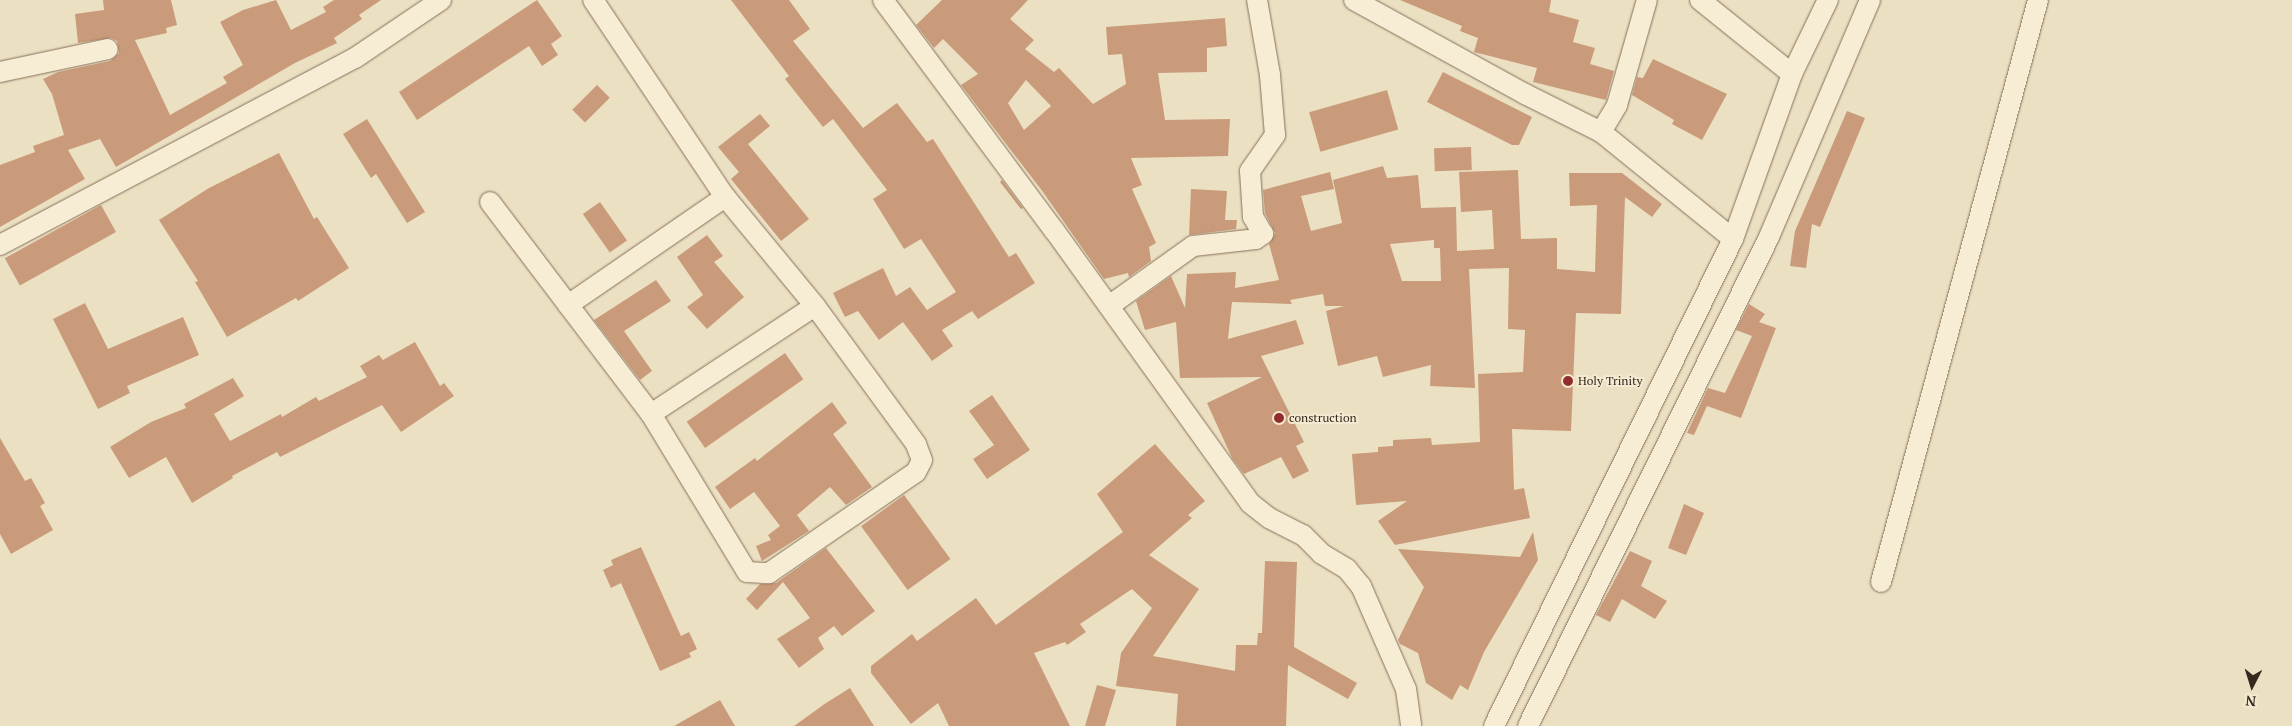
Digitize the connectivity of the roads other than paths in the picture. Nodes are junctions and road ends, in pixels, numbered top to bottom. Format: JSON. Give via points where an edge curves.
{"nodes":[{"id":1,"x":441,"y":0,"type":"edge"},
{"id":2,"x":593,"y":0,"type":"edge"},
{"id":3,"x":883,"y":0,"type":"edge"},
{"id":4,"x":1257,"y":0,"type":"edge"},
{"id":5,"x":1354,"y":0,"type":"edge"},
{"id":6,"x":1647,"y":0,"type":"edge"},
{"id":7,"x":1700,"y":0,"type":"edge"},
{"id":8,"x":1828,"y":0,"type":"edge"},
{"id":9,"x":1870,"y":0,"type":"edge"},
{"id":10,"x":2038,"y":0,"type":"edge"},
{"id":11,"x":108,"y":49,"type":"dead end"},
{"id":12,"x":0,"y":72,"type":"edge"},
{"id":13,"x":1792,"y":74,"type":"junction"},
{"id":14,"x":1602,"y":132,"type":"junction"},
{"id":15,"x":725,"y":197,"type":"junction"},
{"id":16,"x":490,"y":202,"type":"dead end"},
{"id":17,"x":1733,"y":239,"type":"junction"},
{"id":18,"x":0,"y":245,"type":"edge"},
{"id":19,"x":568,"y":305,"type":"junction"},
{"id":20,"x":815,"y":306,"type":"junction"},
{"id":21,"x":1109,"y":306,"type":"junction"},
{"id":22,"x":651,"y":414,"type":"junction"},
{"id":23,"x":1881,"y":582,"type":"dead end"},
{"id":24,"x":1411,"y":726,"type":"edge"},
{"id":25,"x":1494,"y":726,"type":"edge"},
{"id":26,"x":1528,"y":726,"type":"edge"}],
"edges":[{"from":1,"to":18,"type":"street","via":[[368,51]]},
{"from":2,"to":15,"type":"street"},
{"from":3,"to":21,"type":"street"},
{"from":4,"to":21,"type":"street","via":[[1270,74],[1275,135],[1250,171],[1253,217],[1263,234],[1256,239],[1194,246]]},
{"from":5,"to":14,"type":"street","via":[[1525,94]]},
{"from":6,"to":14,"type":"street","via":[[1617,104]]},
{"from":7,"to":13,"type":"street"},
{"from":8,"to":13,"type":"street"},
{"from":9,"to":26,"type":"street","via":[[1773,228]]},
{"from":10,"to":23,"type":"street"},
{"from":11,"to":12,"type":"street"},
{"from":13,"to":17,"type":"street"},
{"from":14,"to":17,"type":"street"},
{"from":15,"to":19,"type":"street"},
{"from":15,"to":20,"type":"street"},
{"from":16,"to":19,"type":"street"},
{"from":17,"to":25,"type":"street"},
{"from":19,"to":22,"type":"street"},
{"from":20,"to":22,"type":"street"},
{"from":20,"to":22,"type":"street","via":[[916,444],[922,460],[916,472],[769,573],[747,572]]},
{"from":21,"to":24,"type":"street","via":[[1250,503],[1269,518],[1303,535],[1322,554],[1347,569],[1361,586],[1406,689]]}]}
